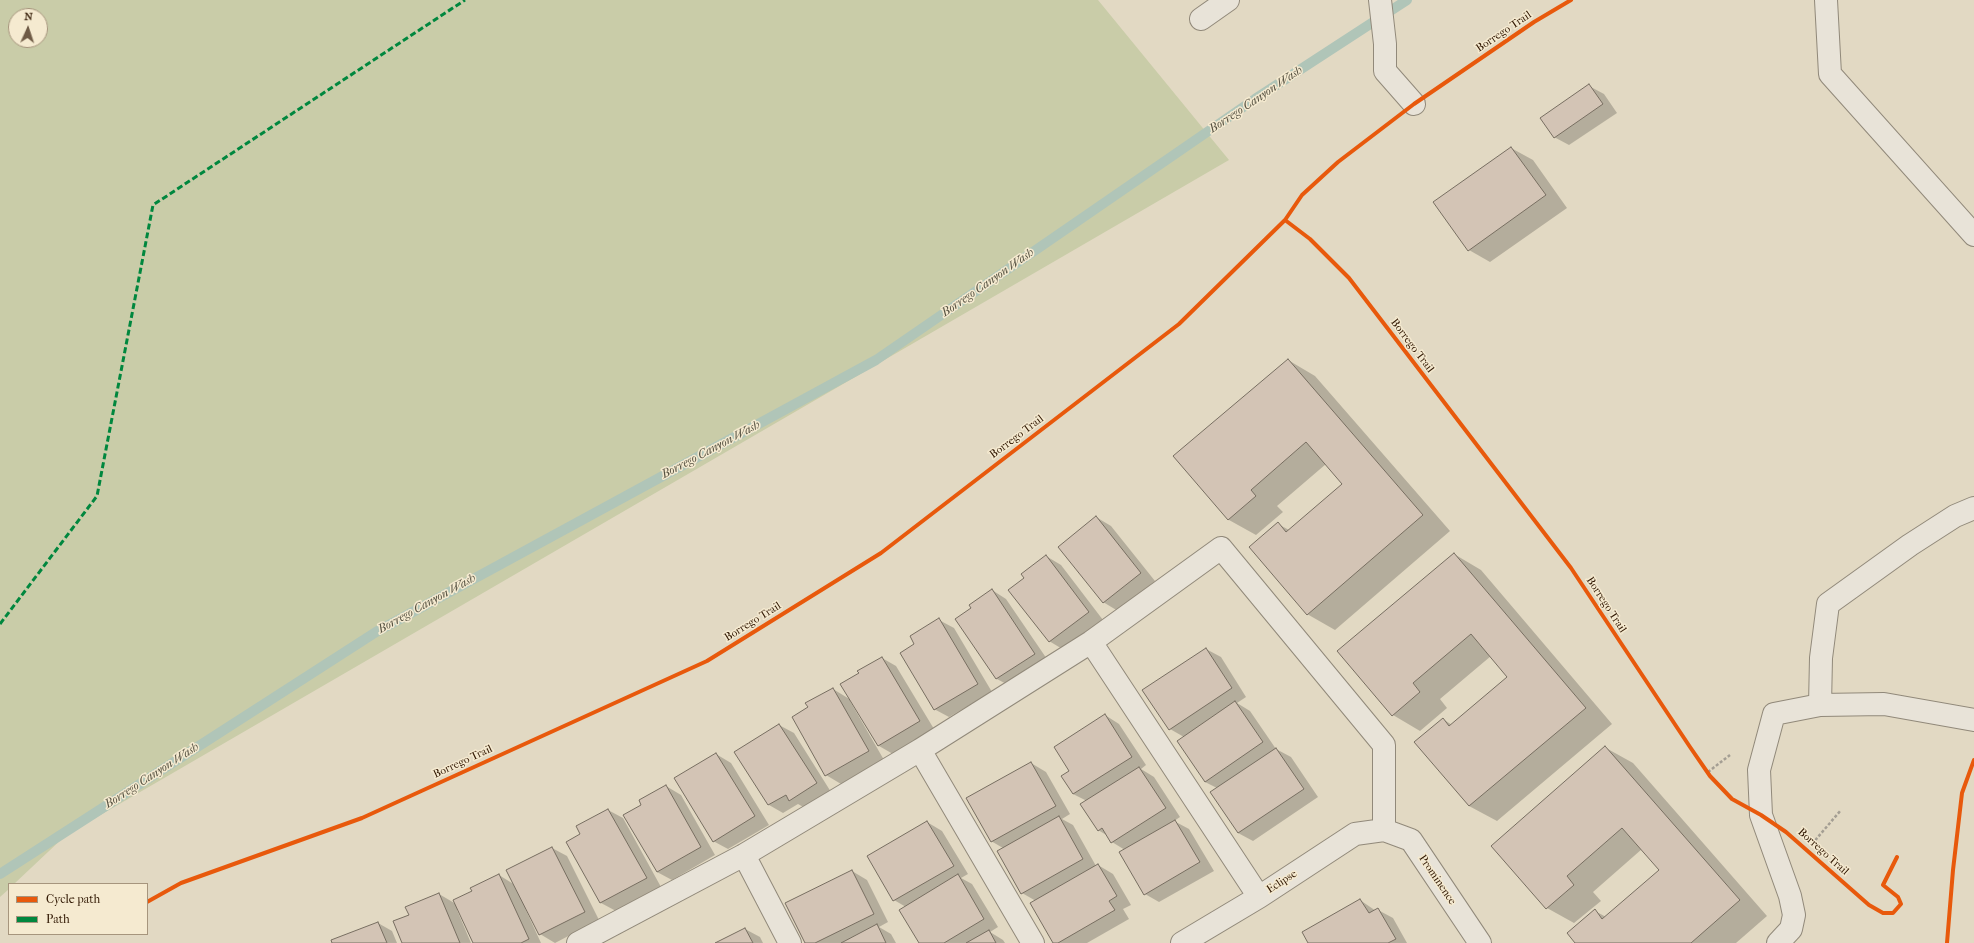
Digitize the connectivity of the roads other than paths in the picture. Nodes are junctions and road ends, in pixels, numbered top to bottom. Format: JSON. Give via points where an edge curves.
{"nodes":[{"id":1,"x":1228,"y":0,"type":"edge"},
{"id":2,"x":1380,"y":0,"type":"edge"},
{"id":3,"x":1826,"y":0,"type":"edge"},
{"id":4,"x":1201,"y":18,"type":"dead end"},
{"id":5,"x":1414,"y":104,"type":"dead end"},
{"id":6,"x":1974,"y":235,"type":"edge"},
{"id":7,"x":1974,"y":508,"type":"edge"},
{"id":8,"x":1091,"y":642,"type":"junction"},
{"id":9,"x":1820,"y":705,"type":"junction"},
{"id":10,"x":1974,"y":720,"type":"edge"},
{"id":11,"x":920,"y":750,"type":"junction"},
{"id":12,"x":1384,"y":830,"type":"junction"},
{"id":13,"x":744,"y":855,"type":"junction"},
{"id":14,"x":1259,"y":897,"type":"junction"},
{"id":15,"x":578,"y":943,"type":"edge"},
{"id":16,"x":790,"y":943,"type":"edge"},
{"id":17,"x":1033,"y":943,"type":"edge"},
{"id":18,"x":1182,"y":943,"type":"edge"},
{"id":19,"x":1480,"y":943,"type":"edge"},
{"id":20,"x":1778,"y":943,"type":"edge"}],
"edges":[{"from":1,"to":4,"type":"street"},
{"from":2,"to":5,"type":"street","via":[[1385,72]]},
{"from":3,"to":6,"type":"street","via":[[1830,74]]},
{"from":7,"to":9,"type":"street","via":[[1955,516],[1910,545],[1828,604],[1821,658]]},
{"from":8,"to":11,"type":"street"},
{"from":8,"to":12,"type":"street","via":[[1221,548],[1384,745]]},
{"from":8,"to":14,"type":"street"},
{"from":9,"to":10,"type":"street","via":[[1884,704]]},
{"from":9,"to":20,"type":"street","via":[[1774,714],[1759,770],[1761,815],[1790,896],[1794,915],[1791,929]]},
{"from":11,"to":13,"type":"street"},
{"from":11,"to":17,"type":"street"},
{"from":12,"to":14,"type":"street","name":"Eclipse","via":[[1355,834]]},
{"from":12,"to":19,"type":"street","name":"Prominence","via":[[1411,840]]},
{"from":13,"to":15,"type":"street"},
{"from":13,"to":16,"type":"street"},
{"from":14,"to":18,"type":"street","name":"Eclipse"}]}
